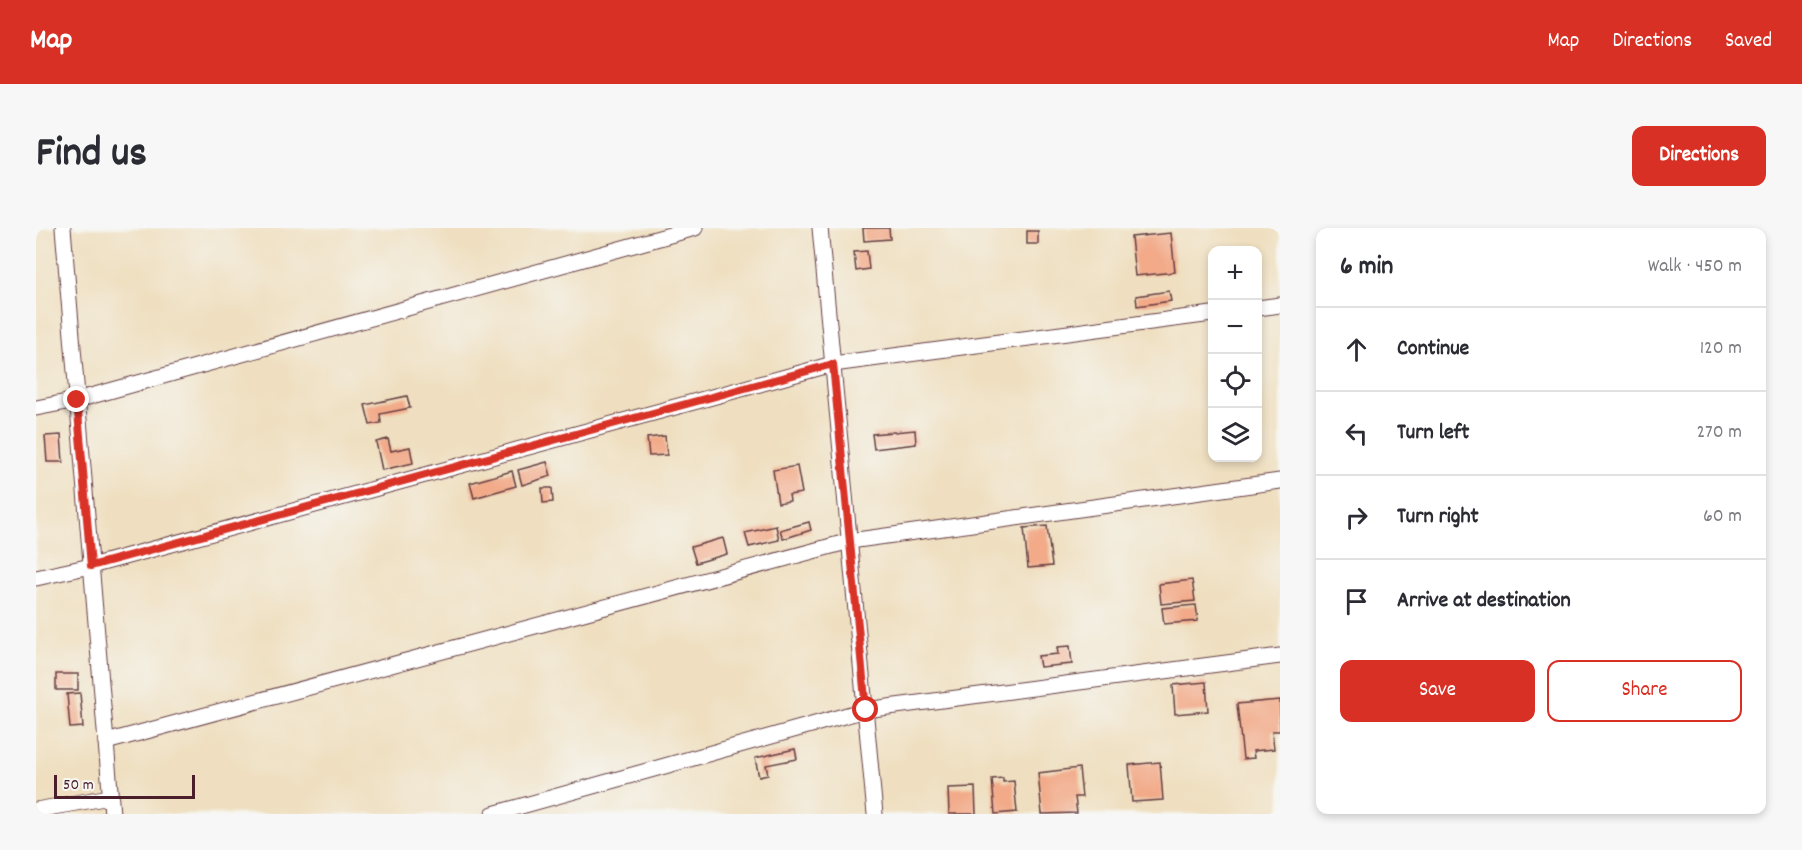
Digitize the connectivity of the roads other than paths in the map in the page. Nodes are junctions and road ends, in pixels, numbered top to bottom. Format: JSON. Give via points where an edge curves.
{"nodes":[{"id":1,"x":63,"y":228,"type":"edge"},
{"id":2,"x":695,"y":228,"type":"edge"},
{"id":3,"x":820,"y":228,"type":"edge"},
{"id":4,"x":1280,"y":305,"type":"edge"},
{"id":5,"x":1262,"y":307,"type":"edge"},
{"id":6,"x":1208,"y":315,"type":"edge"},
{"id":7,"x":833,"y":364,"type":"junction"},
{"id":8,"x":77,"y":400,"type":"junction"},
{"id":9,"x":36,"y":408,"type":"edge"},
{"id":10,"x":1280,"y":481,"type":"edge"},
{"id":11,"x":850,"y":541,"type":"junction"},
{"id":12,"x":91,"y":566,"type":"junction"},
{"id":13,"x":36,"y":578,"type":"edge"},
{"id":14,"x":1280,"y":656,"type":"edge"},
{"id":15,"x":866,"y":710,"type":"junction"},
{"id":16,"x":106,"y":742,"type":"junction"},
{"id":17,"x":110,"y":797,"type":"junction"},
{"id":18,"x":36,"y":810,"type":"edge"},
{"id":19,"x":112,"y":814,"type":"edge"},
{"id":20,"x":493,"y":814,"type":"edge"},
{"id":21,"x":875,"y":814,"type":"edge"}],
"edges":[{"from":1,"to":8,"type":"street"},
{"from":2,"to":8,"type":"street"},
{"from":3,"to":7,"type":"street"},
{"from":4,"to":5,"type":"street"},
{"from":6,"to":7,"type":"street"},
{"from":7,"to":11,"type":"street"},
{"from":7,"to":12,"type":"street"},
{"from":8,"to":9,"type":"street"},
{"from":8,"to":12,"type":"street"},
{"from":10,"to":11,"type":"street"},
{"from":11,"to":15,"type":"street"},
{"from":11,"to":16,"type":"street"},
{"from":12,"to":13,"type":"street"},
{"from":12,"to":16,"type":"street"},
{"from":14,"to":15,"type":"street"},
{"from":15,"to":20,"type":"street"},
{"from":15,"to":21,"type":"street"},
{"from":16,"to":17,"type":"street"},
{"from":17,"to":18,"type":"street"},
{"from":17,"to":19,"type":"street"}]}
